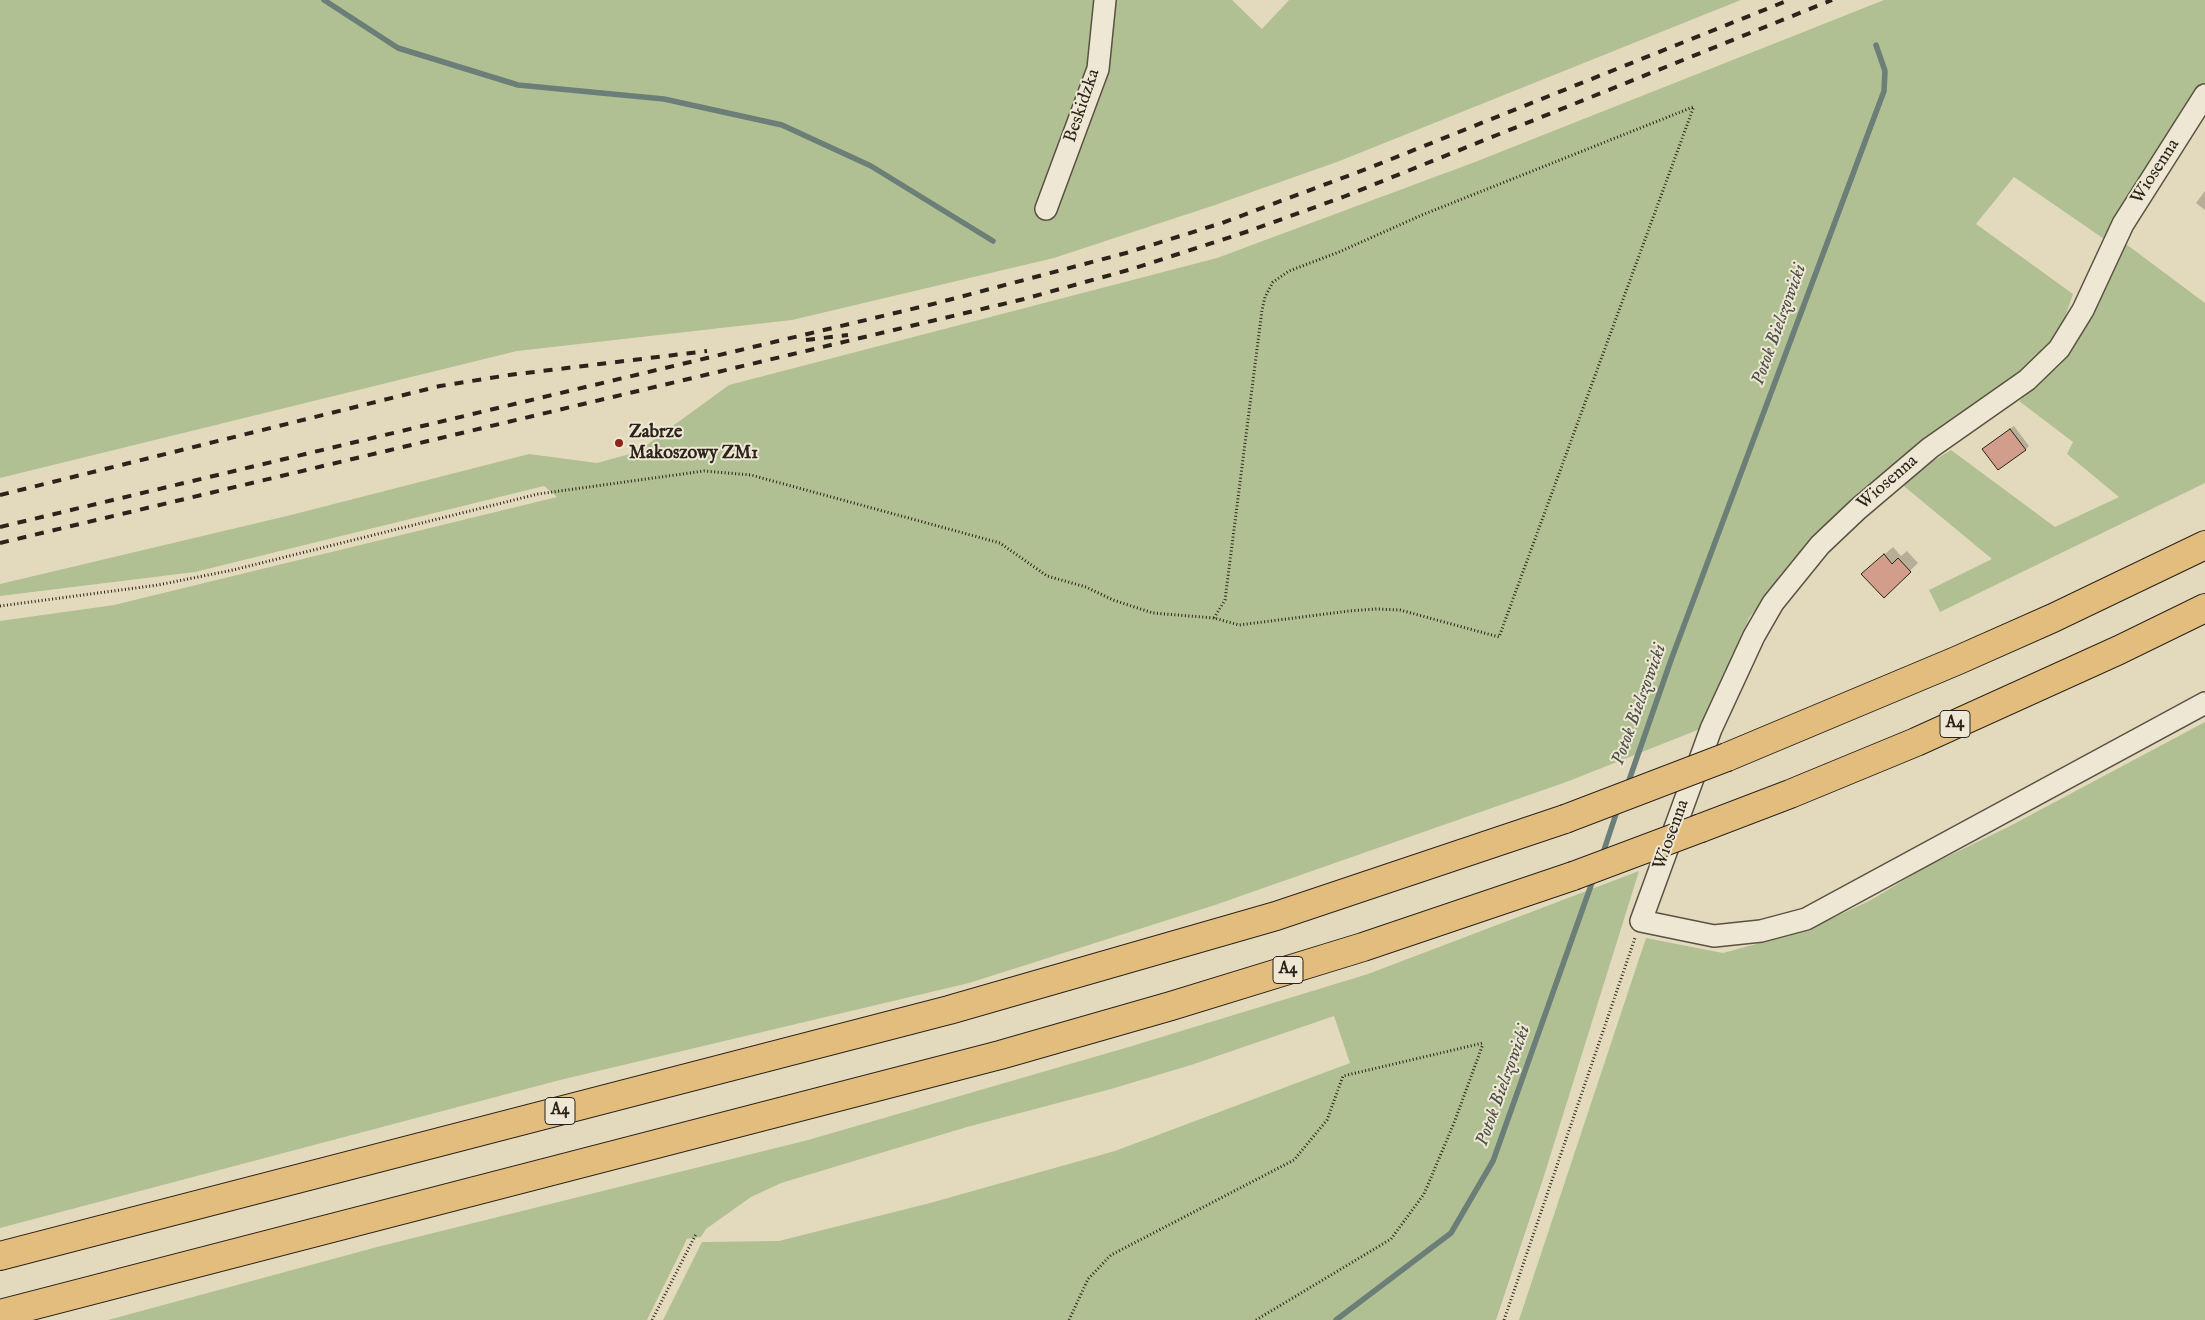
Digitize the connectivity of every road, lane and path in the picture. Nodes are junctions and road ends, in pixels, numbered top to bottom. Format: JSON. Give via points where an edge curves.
{"nodes":[{"id":1,"x":1105,"y":0,"type":"edge"},
{"id":2,"x":2205,"y":95,"type":"edge"},
{"id":3,"x":1046,"y":209,"type":"dead end"},
{"id":4,"x":2205,"y":545,"type":"edge"},
{"id":5,"x":0,"y":606,"type":"edge"},
{"id":6,"x":2205,"y":608,"type":"edge"},
{"id":7,"x":1214,"y":618,"type":"junction"},
{"id":8,"x":2205,"y":703,"type":"edge"},
{"id":9,"x":1641,"y":922,"type":"junction"},
{"id":10,"x":696,"y":1234,"type":"dead end"},
{"id":11,"x":0,"y":1256,"type":"edge"},
{"id":12,"x":0,"y":1314,"type":"edge"},
{"id":13,"x":652,"y":1320,"type":"edge"},
{"id":14,"x":1069,"y":1320,"type":"edge"},
{"id":15,"x":1256,"y":1320,"type":"edge"},
{"id":16,"x":1504,"y":1320,"type":"edge"}],
"edges":[{"from":1,"to":3,"type":"street","name":"Beskidzka","via":[[1098,69]]},
{"from":2,"to":9,"type":"street","name":"Wiosenna","via":[[2122,224],[2083,310],[2059,349],[2027,380],[1930,448],[1858,509],[1820,545],[1773,604],[1754,636],[1711,729]]},
{"from":4,"to":11,"type":"highway","number":"A4","bridge":true,"via":[[2053,618],[1727,757],[1565,819],[1276,916],[1043,984],[802,1049]]},
{"from":5,"to":7,"type":"path","via":[[158,586],[538,494],[704,471],[751,475],[1000,543],[1047,576],[1086,587],[1113,600],[1153,613]]},
{"from":6,"to":12,"type":"highway","number":"A4","bridge":true,"via":[[1916,742],[1573,876],[1363,947],[1000,1055]]},
{"from":7,"to":7,"type":"path","via":[[1225,600],[1262,310],[1273,282],[1289,271],[1422,215],[1694,106],[1499,637],[1400,610],[1358,610],[1239,625]]},
{"from":8,"to":9,"type":"street","via":[[1806,919],[1761,931],[1714,936]]},
{"from":9,"to":16,"type":"path"},
{"from":10,"to":13,"type":"path"},
{"from":14,"to":15,"type":"path","via":[[1088,1279],[1111,1255],[1294,1160],[1327,1120],[1343,1076],[1483,1043],[1424,1194],[1391,1239]]}]}
